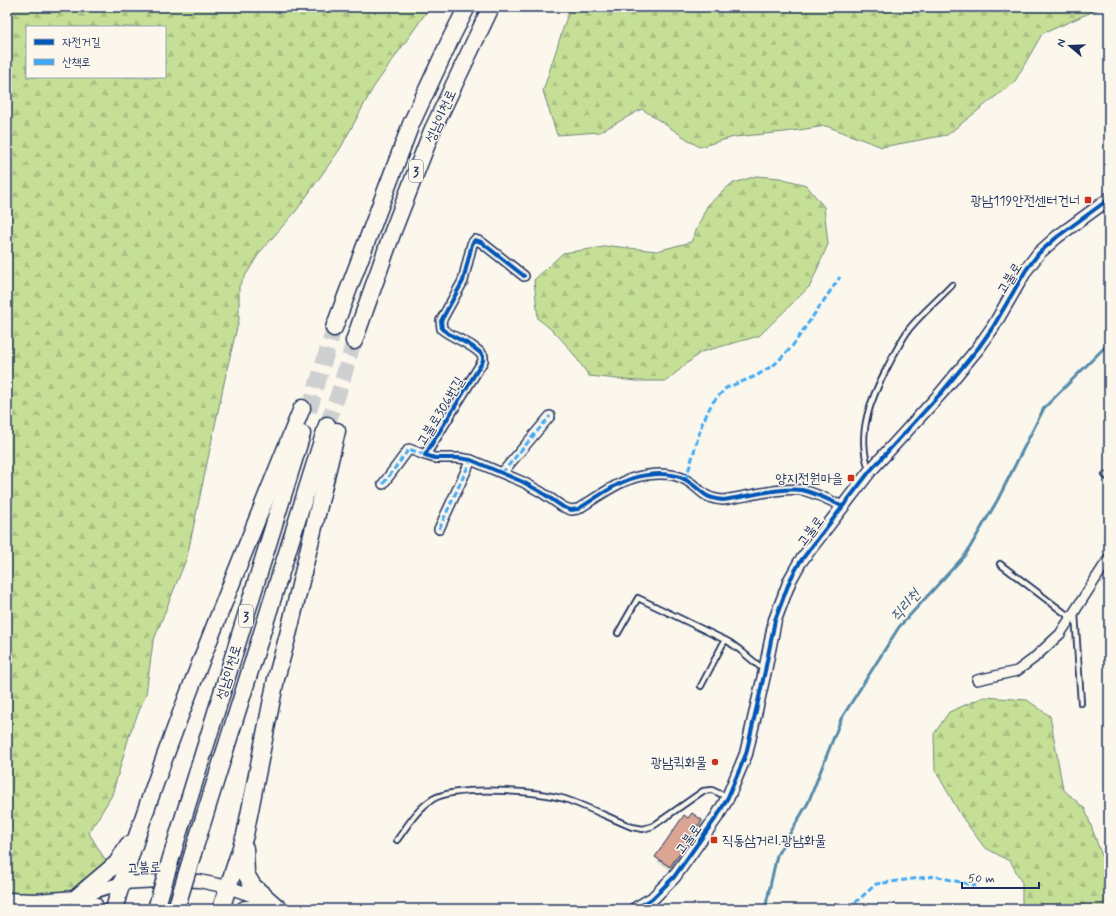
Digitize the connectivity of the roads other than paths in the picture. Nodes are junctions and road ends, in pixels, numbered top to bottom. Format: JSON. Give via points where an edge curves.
{"nodes":[{"id":1,"x":467,"y":7,"type":"edge"},
{"id":2,"x":491,"y":7,"type":"edge"},
{"id":3,"x":1107,"y":203,"type":"edge"},
{"id":4,"x":524,"y":276,"type":"dead end"},
{"id":5,"x":952,"y":285,"type":"dead end"},
{"id":6,"x":334,"y":328,"type":"tunnel mouth"},
{"id":7,"x":354,"y":341,"type":"tunnel mouth"},
{"id":8,"x":550,"y":416,"type":"dead end"},
{"id":9,"x":425,"y":455,"type":"junction"},
{"id":10,"x":470,"y":460,"type":"junction"},
{"id":11,"x":870,"y":471,"type":"junction"},
{"id":12,"x":502,"y":473,"type":"junction"},
{"id":13,"x":383,"y":484,"type":"dead end"},
{"id":14,"x":842,"y":506,"type":"junction"},
{"id":15,"x":439,"y":529,"type":"dead end"},
{"id":16,"x":1109,"y":558,"type":"edge"},
{"id":17,"x":1000,"y":564,"type":"dead end"},
{"id":18,"x":1073,"y":614,"type":"junction"},
{"id":19,"x":618,"y":633,"type":"dead end"},
{"id":20,"x":725,"y":640,"type":"junction"},
{"id":21,"x":765,"y":671,"type":"junction"},
{"id":22,"x":976,"y":680,"type":"dead end"},
{"id":23,"x":701,"y":686,"type":"dead end"},
{"id":24,"x":1081,"y":703,"type":"dead end"},
{"id":25,"x":728,"y":797,"type":"junction"},
{"id":26,"x":142,"y":819,"type":"junction"},
{"id":27,"x":245,"y":835,"type":"junction"},
{"id":28,"x":398,"y":840,"type":"dead end"},
{"id":29,"x":122,"y":883,"type":"junction"},
{"id":30,"x":228,"y":887,"type":"junction"},
{"id":31,"x":7,"y":899,"type":"edge"},
{"id":32,"x":68,"y":901,"type":"edge"},
{"id":33,"x":652,"y":904,"type":"edge"},
{"id":34,"x":96,"y":909,"type":"edge"},
{"id":35,"x":114,"y":909,"type":"edge"},
{"id":36,"x":156,"y":909,"type":"edge"},
{"id":37,"x":176,"y":909,"type":"edge"},
{"id":38,"x":221,"y":909,"type":"edge"},
{"id":39,"x":245,"y":909,"type":"edge"},
{"id":40,"x":256,"y":909,"type":"edge"},
{"id":41,"x":276,"y":909,"type":"edge"},
{"id":42,"x":635,"y":909,"type":"edge"}],
"edges":[{"from":1,"to":6,"type":"highway","name":"성남이천로","number":"3","via":[[411,124]]},
{"from":2,"to":7,"type":"highway","name":"성남이천로","number":"3","via":[[432,131]]},
{"from":3,"to":11,"type":"street","name":"고불로","via":[[1057,237],[1039,253],[975,353]]},
{"from":4,"to":9,"type":"street","name":"고불로306번길","via":[[481,242],[475,240],[472,244],[463,281],[440,321],[447,333],[478,350],[483,356],[483,361]]},
{"from":5,"to":11,"type":"lane","via":[[910,329],[874,393],[864,437],[865,457]]},
{"from":8,"to":12,"type":"street"},
{"from":9,"to":10,"type":"street","name":"고불로306번길"},
{"from":9,"to":13,"type":"street","via":[[409,449]]},
{"from":10,"to":12,"type":"street","name":"고불로306번길"},
{"from":10,"to":15,"type":"street"},
{"from":11,"to":14,"type":"street","name":"고불로"},
{"from":12,"to":14,"type":"street","name":"고불로306번길","via":[[523,482],[570,510],[578,509],[623,481],[660,474],[674,475],[686,480],[712,499],[723,500],[790,489],[816,494]]},
{"from":14,"to":21,"type":"street","name":"고불로","via":[[800,562],[790,580],[774,620]]},
{"from":16,"to":18,"type":"street"},
{"from":17,"to":18,"type":"lane"},
{"from":18,"to":22,"type":"street","via":[[1060,634],[1017,671]]},
{"from":18,"to":24,"type":"lane"},
{"from":19,"to":20,"type":"lane","via":[[638,598]]},
{"from":20,"to":21,"type":"lane"},
{"from":20,"to":23,"type":"lane"},
{"from":21,"to":25,"type":"street","name":"고불로","via":[[746,754]]},
{"from":25,"to":28,"type":"lane","via":[[712,790],[703,791],[653,826],[643,829],[632,827],[564,799],[525,792],[464,791],[434,799],[418,810]]},
{"from":25,"to":33,"type":"street","name":"고불로","via":[[718,815]]},
{"from":26,"to":29,"type":"highway"},
{"from":26,"to":32,"type":"highway","via":[[117,863]]},
{"from":26,"to":36,"type":"highway","name":"성남이천로","number":"3","bridge":true,"via":[[242,556],[306,410]]},
{"from":27,"to":30,"type":"highway"},
{"from":27,"to":37,"type":"highway","name":"성남이천로","number":"3","bridge":true,"via":[[276,679],[289,631],[332,428]]},
{"from":27,"to":41,"type":"highway","via":[[246,874],[253,886]]},
{"from":29,"to":30,"type":"street","name":"고불로","via":[[176,880],[199,881]]},
{"from":29,"to":32,"type":"street","name":"고불로"},
{"from":29,"to":35,"type":"highway"},
{"from":30,"to":38,"type":"highway"},
{"from":30,"to":41,"type":"street","name":"고불로","via":[[252,895]]},
{"from":31,"to":32,"type":"street","name":"고불로"},
{"from":32,"to":34,"type":"highway","via":[[94,906]]},
{"from":33,"to":42,"type":"street","name":"고불로"},
{"from":39,"to":40,"type":"highway"}]}
